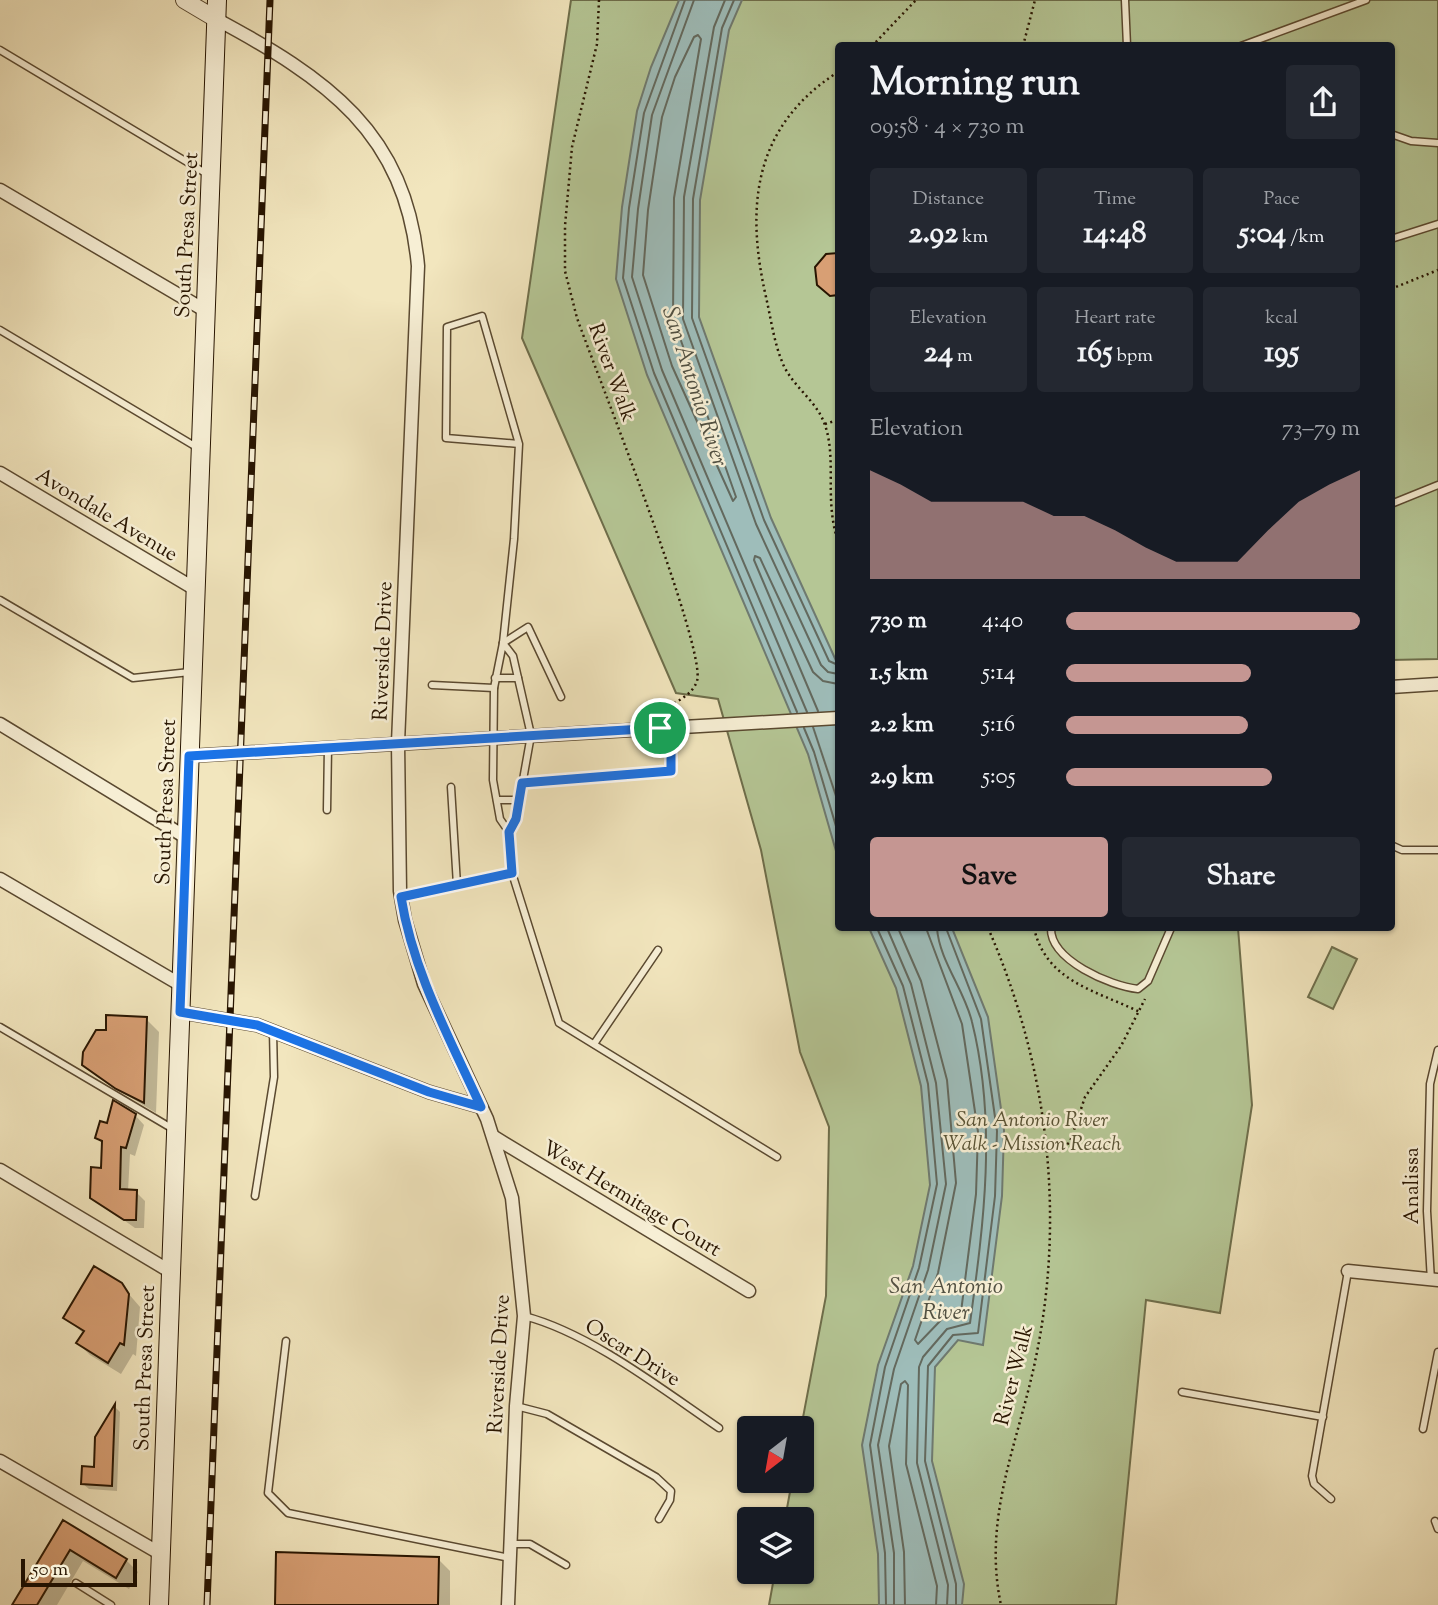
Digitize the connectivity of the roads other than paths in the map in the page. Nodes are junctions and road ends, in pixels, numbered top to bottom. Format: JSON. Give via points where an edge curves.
{"nodes":[{"id":1,"x":184,"y":0,"type":"edge"},
{"id":2,"x":217,"y":0,"type":"edge"},
{"id":3,"x":1125,"y":0,"type":"edge"},
{"id":4,"x":1366,"y":0,"type":"edge"},
{"id":5,"x":216,"y":19,"type":"junction"},
{"id":6,"x":1127,"y":42,"type":"edge"},
{"id":7,"x":1252,"y":42,"type":"edge"},
{"id":8,"x":0,"y":50,"type":"edge"},
{"id":9,"x":1395,"y":135,"type":"edge"},
{"id":10,"x":1438,"y":143,"type":"edge"},
{"id":11,"x":212,"y":177,"type":"junction"},
{"id":12,"x":0,"y":190,"type":"edge"},
{"id":13,"x":1438,"y":223,"type":"edge"},
{"id":14,"x":1395,"y":238,"type":"edge"},
{"id":15,"x":205,"y":311,"type":"junction"},
{"id":16,"x":0,"y":330,"type":"edge"},
{"id":17,"x":519,"y":443,"type":"junction"},
{"id":18,"x":200,"y":449,"type":"junction"},
{"id":19,"x":0,"y":473,"type":"edge"},
{"id":20,"x":1438,"y":485,"type":"edge"},
{"id":21,"x":1395,"y":502,"type":"edge"},
{"id":22,"x":195,"y":589,"type":"junction"},
{"id":23,"x":0,"y":600,"type":"edge"},
{"id":24,"x":503,"y":643,"type":"junction"},
{"id":25,"x":192,"y":672,"type":"junction"},
{"id":26,"x":495,"y":678,"type":"junction"},
{"id":27,"x":518,"y":678,"type":"junction"},
{"id":28,"x":1438,"y":684,"type":"edge"},
{"id":29,"x":432,"y":685,"type":"dead end"},
{"id":30,"x":1395,"y":687,"type":"edge"},
{"id":31,"x":494,"y":688,"type":"junction"},
{"id":32,"x":561,"y":697,"type":"dead end"},
{"id":33,"x":835,"y":719,"type":"edge"},
{"id":34,"x":0,"y":724,"type":"edge"},
{"id":35,"x":660,"y":728,"type":"junction"},
{"id":36,"x":531,"y":736,"type":"junction"},
{"id":37,"x":492,"y":737,"type":"junction"},
{"id":38,"x":398,"y":743,"type":"junction"},
{"id":39,"x":328,"y":747,"type":"junction"},
{"id":40,"x":189,"y":756,"type":"junction"},
{"id":41,"x":522,"y":783,"type":"junction"},
{"id":42,"x":451,"y":787,"type":"dead end"},
{"id":43,"x":497,"y":800,"type":"junction"},
{"id":44,"x":518,"y":800,"type":"junction"},
{"id":45,"x":327,"y":810,"type":"dead end"},
{"id":46,"x":509,"y":832,"type":"junction"},
{"id":47,"x":187,"y":838,"type":"junction"},
{"id":48,"x":1395,"y":847,"type":"edge"},
{"id":49,"x":1438,"y":850,"type":"edge"},
{"id":50,"x":512,"y":873,"type":"junction"},
{"id":51,"x":0,"y":879,"type":"edge"},
{"id":52,"x":457,"y":885,"type":"junction"},
{"id":53,"x":401,"y":897,"type":"junction"},
{"id":54,"x":1051,"y":931,"type":"edge"},
{"id":55,"x":1170,"y":931,"type":"edge"},
{"id":56,"x":657,"y":950,"type":"dead end"},
{"id":57,"x":181,"y":985,"type":"junction"},
{"id":58,"x":180,"y":1012,"type":"junction"},
{"id":59,"x":0,"y":1027,"type":"edge"},
{"id":60,"x":273,"y":1031,"type":"junction"},
{"id":61,"x":594,"y":1044,"type":"junction"},
{"id":62,"x":1438,"y":1050,"type":"edge"},
{"id":63,"x":481,"y":1107,"type":"junction"},
{"id":64,"x":174,"y":1130,"type":"junction"},
{"id":65,"x":494,"y":1137,"type":"junction"},
{"id":66,"x":777,"y":1157,"type":"dead end"},
{"id":67,"x":0,"y":1170,"type":"edge"},
{"id":68,"x":255,"y":1196,"type":"dead end"},
{"id":69,"x":1348,"y":1271,"type":"joint"},
{"id":70,"x":171,"y":1272,"type":"junction"},
{"id":71,"x":1434,"y":1281,"type":"edge"},
{"id":72,"x":749,"y":1291,"type":"dead end"},
{"id":73,"x":524,"y":1316,"type":"junction"},
{"id":74,"x":286,"y":1342,"type":"dead end"},
{"id":75,"x":1438,"y":1352,"type":"edge"},
{"id":76,"x":1182,"y":1392,"type":"dead end"},
{"id":77,"x":516,"y":1406,"type":"junction"},
{"id":78,"x":1323,"y":1417,"type":"junction"},
{"id":79,"x":719,"y":1428,"type":"dead end"},
{"id":80,"x":1423,"y":1429,"type":"dead end"},
{"id":81,"x":0,"y":1461,"type":"edge"},
{"id":82,"x":1331,"y":1499,"type":"dead end"},
{"id":83,"x":659,"y":1518,"type":"dead end"},
{"id":84,"x":1434,"y":1521,"type":"dead end"},
{"id":85,"x":1438,"y":1530,"type":"edge"},
{"id":86,"x":510,"y":1544,"type":"junction"},
{"id":87,"x":161,"y":1554,"type":"junction"},
{"id":88,"x":510,"y":1558,"type":"junction"},
{"id":89,"x":566,"y":1565,"type":"dead end"},
{"id":90,"x":76,"y":1583,"type":"dead end"},
{"id":91,"x":111,"y":1605,"type":"edge"},
{"id":92,"x":159,"y":1605,"type":"edge"},
{"id":93,"x":508,"y":1605,"type":"edge"}],
"edges":[{"from":1,"to":5,"type":"street"},
{"from":2,"to":5,"type":"main road","name":"South Presa Street"},
{"from":3,"to":6,"type":"lane"},
{"from":4,"to":7,"type":"lane"},
{"from":5,"to":11,"type":"main road","name":"South Presa Street"},
{"from":5,"to":38,"type":"street","name":"Riverside Drive","via":[[296,65],[343,103],[388,158],[411,213],[418,266]]},
{"from":8,"to":11,"type":"lane"},
{"from":9,"to":10,"type":"lane"},
{"from":11,"to":15,"type":"main road","name":"South Presa Street"},
{"from":12,"to":15,"type":"street"},
{"from":13,"to":14,"type":"lane"},
{"from":15,"to":18,"type":"main road","name":"South Presa Street"},
{"from":16,"to":18,"type":"lane"},
{"from":17,"to":17,"type":"lane","via":[[446,438],[447,327],[482,316]]},
{"from":17,"to":24,"type":"lane"},
{"from":18,"to":22,"type":"main road","name":"South Presa Street"},
{"from":19,"to":22,"type":"street","name":"Avondale Avenue"},
{"from":20,"to":21,"type":"lane"},
{"from":22,"to":25,"type":"main road","name":"South Presa Street"},
{"from":23,"to":25,"type":"lane","via":[[133,678]]},
{"from":24,"to":26,"type":"lane"},
{"from":24,"to":27,"type":"lane","via":[[513,656]]},
{"from":24,"to":32,"type":"lane","via":[[528,627]]},
{"from":25,"to":40,"type":"main road","name":"South Presa Street"},
{"from":26,"to":27,"type":"lane"},
{"from":26,"to":31,"type":"lane"},
{"from":27,"to":36,"type":"lane"},
{"from":28,"to":30,"type":"street"},
{"from":29,"to":31,"type":"lane"},
{"from":31,"to":37,"type":"lane"},
{"from":33,"to":35,"type":"street"},
{"from":34,"to":47,"type":"street"},
{"from":35,"to":36,"type":"street"},
{"from":35,"to":41,"type":"lane","via":[[671,745],[671,771]]},
{"from":36,"to":37,"type":"street"},
{"from":36,"to":41,"type":"lane"},
{"from":37,"to":38,"type":"street"},
{"from":37,"to":43,"type":"lane"},
{"from":38,"to":39,"type":"street"},
{"from":38,"to":53,"type":"street","name":"Riverside Drive"},
{"from":39,"to":40,"type":"street"},
{"from":39,"to":45,"type":"lane"},
{"from":40,"to":47,"type":"main road","name":"South Presa Street"},
{"from":41,"to":44,"type":"lane"},
{"from":42,"to":52,"type":"lane"},
{"from":43,"to":44,"type":"lane"},
{"from":43,"to":46,"type":"lane","via":[[500,819]]},
{"from":44,"to":46,"type":"lane"},
{"from":46,"to":50,"type":"lane"},
{"from":47,"to":57,"type":"main road","name":"South Presa Street"},
{"from":48,"to":49,"type":"lane"},
{"from":50,"to":52,"type":"lane"},
{"from":50,"to":61,"type":"lane","via":[[559,1023]]},
{"from":51,"to":57,"type":"street"},
{"from":52,"to":53,"type":"lane"},
{"from":53,"to":63,"type":"street","name":"Riverside Drive","via":[[425,984]]},
{"from":54,"to":55,"type":"lane","via":[[1062,955],[1120,987],[1138,989],[1148,981]]},
{"from":56,"to":61,"type":"lane"},
{"from":57,"to":58,"type":"main road","name":"South Presa Street"},
{"from":58,"to":60,"type":"street"},
{"from":58,"to":64,"type":"main road","name":"South Presa Street"},
{"from":59,"to":64,"type":"lane"},
{"from":60,"to":63,"type":"street","via":[[429,1092]]},
{"from":60,"to":68,"type":"lane","via":[[274,1077]]},
{"from":61,"to":66,"type":"lane"},
{"from":62,"to":71,"type":"lane","name":"Analissa","via":[[1430,1084],[1427,1211]]},
{"from":63,"to":65,"type":"street","name":"Riverside Drive"},
{"from":64,"to":70,"type":"main road","name":"South Presa Street"},
{"from":65,"to":72,"type":"street","name":"West Hermitage Court"},
{"from":65,"to":73,"type":"street","name":"Riverside Drive","via":[[512,1198]]},
{"from":67,"to":70,"type":"street"},
{"from":69,"to":71,"type":"street"},
{"from":69,"to":78,"type":"lane"},
{"from":70,"to":87,"type":"main road","name":"South Presa Street"},
{"from":73,"to":77,"type":"street","name":"Riverside Drive"},
{"from":73,"to":79,"type":"lane","name":"Oscar Drive","via":[[582,1340]]},
{"from":74,"to":88,"type":"lane","via":[[268,1493],[288,1513]]},
{"from":75,"to":80,"type":"lane"},
{"from":76,"to":78,"type":"lane"},
{"from":77,"to":83,"type":"lane","via":[[547,1414],[656,1477],[671,1491]]},
{"from":77,"to":86,"type":"street","name":"Riverside Drive"},
{"from":78,"to":82,"type":"lane","via":[[1312,1476],[1314,1484]]},
{"from":81,"to":87,"type":"street"},
{"from":84,"to":85,"type":"lane"},
{"from":86,"to":88,"type":"street","name":"Riverside Drive"},
{"from":86,"to":89,"type":"lane","via":[[530,1544]]},
{"from":87,"to":92,"type":"main road","name":"South Presa Street"},
{"from":88,"to":93,"type":"street","name":"Riverside Drive"},
{"from":90,"to":91,"type":"lane"}]}
